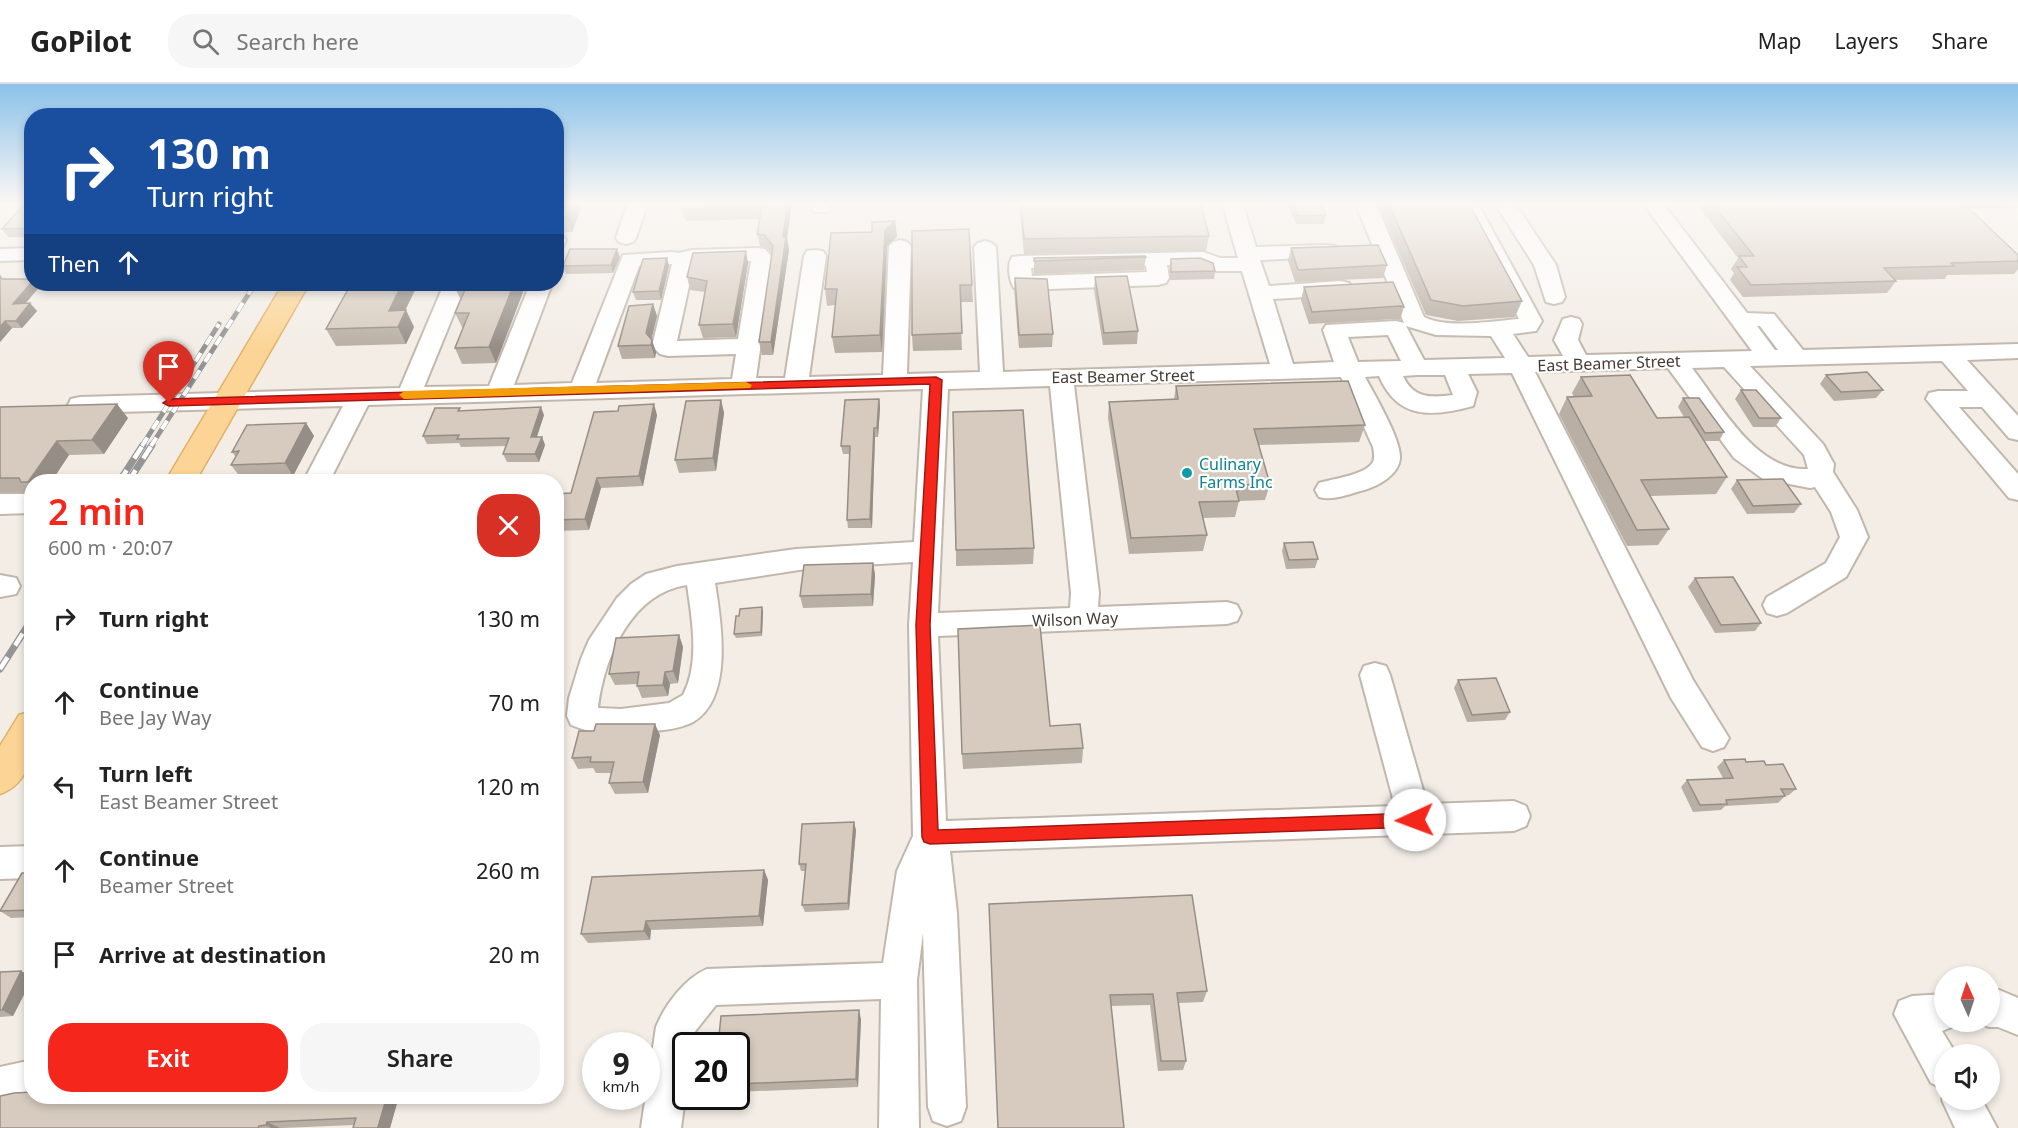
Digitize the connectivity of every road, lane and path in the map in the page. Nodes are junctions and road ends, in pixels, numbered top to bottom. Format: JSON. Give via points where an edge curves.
{"nodes":[{"id":1,"x":900,"y":251,"type":"edge"},
{"id":2,"x":985,"y":251,"type":"edge"},
{"id":3,"x":1247,"y":251,"type":"edge"},
{"id":4,"x":1353,"y":251,"type":"edge"},
{"id":5,"x":1385,"y":251,"type":"edge"},
{"id":6,"x":1493,"y":251,"type":"edge"},
{"id":7,"x":1535,"y":251,"type":"edge"},
{"id":8,"x":1689,"y":251,"type":"edge"},
{"id":9,"x":24,"y":254,"type":"edge"},
{"id":10,"x":0,"y":255,"type":"edge"},
{"id":11,"x":815,"y":255,"type":"dead end"},
{"id":12,"x":672,"y":258,"type":"dead end"},
{"id":13,"x":1156,"y":259,"type":"junction"},
{"id":14,"x":1249,"y":259,"type":"junction"},
{"id":15,"x":1376,"y":287,"type":"edge"},
{"id":16,"x":292,"y":291,"type":"edge"},
{"id":17,"x":452,"y":291,"type":"edge"},
{"id":18,"x":538,"y":291,"type":"edge"},
{"id":19,"x":1260,"y":292,"type":"junction"},
{"id":20,"x":1554,"y":297,"type":"dead end"},
{"id":21,"x":646,"y":309,"type":"edge"},
{"id":22,"x":612,"y":311,"type":"junction"},
{"id":23,"x":1742,"y":320,"type":"junction"},
{"id":24,"x":1571,"y":324,"type":"dead end"},
{"id":25,"x":1497,"y":327,"type":"junction"},
{"id":26,"x":1455,"y":329,"type":"junction"},
{"id":27,"x":748,"y":346,"type":"junction"},
{"id":28,"x":2018,"y":351,"type":"edge"},
{"id":29,"x":1948,"y":353,"type":"junction"},
{"id":30,"x":1796,"y":357,"type":"junction"},
{"id":31,"x":1769,"y":358,"type":"junction"},
{"id":32,"x":1730,"y":359,"type":"junction"},
{"id":33,"x":1675,"y":361,"type":"junction"},
{"id":34,"x":1579,"y":364,"type":"junction"},
{"id":35,"x":1521,"y":365,"type":"junction"},
{"id":36,"x":1462,"y":367,"type":"junction"},
{"id":37,"x":1416,"y":368,"type":"junction"},
{"id":38,"x":1388,"y":369,"type":"junction"},
{"id":39,"x":1349,"y":370,"type":"junction"},
{"id":40,"x":1284,"y":372,"type":"junction"},
{"id":41,"x":1060,"y":377,"type":"junction"},
{"id":42,"x":992,"y":379,"type":"junction"},
{"id":43,"x":936,"y":380,"type":"junction"},
{"id":44,"x":895,"y":381,"type":"junction"},
{"id":45,"x":796,"y":384,"type":"junction"},
{"id":46,"x":743,"y":385,"type":"junction"},
{"id":47,"x":581,"y":390,"type":"junction"},
{"id":48,"x":499,"y":393,"type":"junction"},
{"id":49,"x":409,"y":395,"type":"junction"},
{"id":50,"x":360,"y":396,"type":"junction"},
{"id":51,"x":1989,"y":399,"type":"junction"},
{"id":52,"x":228,"y":400,"type":"junction"},
{"id":53,"x":58,"y":406,"type":"edge"},
{"id":54,"x":2018,"y":432,"type":"edge"},
{"id":55,"x":1820,"y":473,"type":"junction"},
{"id":56,"x":185,"y":474,"type":"edge"},
{"id":57,"x":320,"y":474,"type":"edge"},
{"id":58,"x":1328,"y":490,"type":"dead end"},
{"id":59,"x":2018,"y":491,"type":"edge"},
{"id":60,"x":24,"y":503,"type":"edge"},
{"id":61,"x":0,"y":504,"type":"edge"},
{"id":62,"x":927,"y":551,"type":"junction"},
{"id":63,"x":700,"y":574,"type":"junction"},
{"id":64,"x":1777,"y":605,"type":"dead end"},
{"id":65,"x":1227,"y":613,"type":"dead end"},
{"id":66,"x":1083,"y":619,"type":"junction"},
{"id":67,"x":923,"y":625,"type":"junction"},
{"id":68,"x":1375,"y":675,"type":"dead end"},
{"id":69,"x":1713,"y":738,"type":"dead end"},
{"id":70,"x":24,"y":739,"type":"edge"},
{"id":71,"x":0,"y":778,"type":"edge"},
{"id":72,"x":1514,"y":816,"type":"dead end"},
{"id":73,"x":1415,"y":820,"type":"junction"},
{"id":74,"x":930,"y":837,"type":"junction"},
{"id":75,"x":24,"y":862,"type":"edge"},
{"id":76,"x":0,"y":863,"type":"edge"},
{"id":77,"x":899,"y":980,"type":"junction"},
{"id":78,"x":2000,"y":1008,"type":"edge"},
{"id":79,"x":1934,"y":1013,"type":"edge"},
{"id":80,"x":2018,"y":1017,"type":"edge"},
{"id":81,"x":1934,"y":1052,"type":"edge"},
{"id":82,"x":24,"y":1081,"type":"edge"},
{"id":83,"x":0,"y":1086,"type":"edge"},
{"id":84,"x":947,"y":1107,"type":"dead end"},
{"id":85,"x":1967,"y":1110,"type":"edge"},
{"id":86,"x":661,"y":1128,"type":"edge"},
{"id":87,"x":899,"y":1128,"type":"edge"},
{"id":88,"x":1977,"y":1128,"type":"edge"}],
"edges":[{"from":1,"to":44,"type":"street"},
{"from":2,"to":42,"type":"street"},
{"from":3,"to":14,"type":"street"},
{"from":4,"to":14,"type":"street"},
{"from":5,"to":26,"type":"street","via":[[1414,321],[1421,326]]},
{"from":6,"to":25,"type":"street","via":[[1531,321],[1528,326]]},
{"from":7,"to":20,"type":"street","via":[[1545,265]]},
{"from":8,"to":23,"type":"street"},
{"from":9,"to":10,"type":"street"},
{"from":11,"to":45,"type":"street"},
{"from":12,"to":22,"type":"street","via":[[631,260]]},
{"from":13,"to":13,"type":"street","via":[[1020,262],[1022,283],[1158,278]]},
{"from":13,"to":14,"type":"street","via":[[1203,258],[1216,265]]},
{"from":14,"to":19,"type":"street"},
{"from":15,"to":19,"type":"street"},
{"from":16,"to":52,"type":"main road"},
{"from":17,"to":49,"type":"street"},
{"from":18,"to":48,"type":"street"},
{"from":19,"to":40,"type":"street"},
{"from":21,"to":22,"type":"street"},
{"from":22,"to":47,"type":"street"},
{"from":23,"to":30,"type":"street","via":[[1766,319]]},
{"from":23,"to":31,"type":"street"},
{"from":24,"to":34,"type":"street","via":[[1566,340]]},
{"from":25,"to":26,"type":"street"},
{"from":25,"to":35,"type":"street"},
{"from":26,"to":36,"type":"street"},
{"from":27,"to":27,"type":"street","via":[[762,258],[757,254],[684,259],[664,346]]},
{"from":27,"to":46,"type":"street"},
{"from":28,"to":29,"type":"street","name":"East Beamer Street"},
{"from":29,"to":30,"type":"street","name":"East Beamer Street"},
{"from":29,"to":51,"type":"street"},
{"from":30,"to":31,"type":"street","name":"East Beamer Street"},
{"from":31,"to":32,"type":"street","name":"East Beamer Street"},
{"from":32,"to":33,"type":"street","name":"East Beamer Street"},
{"from":32,"to":55,"type":"street","via":[[1814,450],[1821,464]]},
{"from":33,"to":34,"type":"street","name":"East Beamer Street"},
{"from":33,"to":55,"type":"street","via":[[1743,452],[1772,473],[1810,479]]},
{"from":34,"to":35,"type":"street","name":"East Beamer Street"},
{"from":35,"to":36,"type":"street","name":"East Beamer Street"},
{"from":35,"to":69,"type":"street","via":[[1682,689]]},
{"from":36,"to":37,"type":"street","name":"East Beamer Street"},
{"from":36,"to":38,"type":"street","via":[[1464,400],[1453,404],[1414,403],[1402,396]]},
{"from":37,"to":38,"type":"street","name":"East Beamer Street"},
{"from":37,"to":39,"type":"street","via":[[1396,328],[1334,330]]},
{"from":38,"to":39,"type":"street","name":"East Beamer Street"},
{"from":39,"to":40,"type":"street","name":"East Beamer Street"},
{"from":39,"to":58,"type":"street","via":[[1386,447],[1387,460],[1380,471],[1366,480]]},
{"from":40,"to":41,"type":"street","name":"East Beamer Street"},
{"from":41,"to":42,"type":"street","name":"East Beamer Street"},
{"from":41,"to":66,"type":"street","via":[[1085,593]]},
{"from":42,"to":43,"type":"street","name":"East Beamer Street"},
{"from":43,"to":44,"type":"street","name":"East Beamer Street"},
{"from":43,"to":62,"type":"street"},
{"from":44,"to":45,"type":"street","name":"East Beamer Street"},
{"from":45,"to":46,"type":"street","name":"East Beamer Street"},
{"from":46,"to":47,"type":"street","name":"East Beamer Street"},
{"from":47,"to":48,"type":"street","name":"East Beamer Street"},
{"from":48,"to":49,"type":"street","name":"East Beamer Street"},
{"from":49,"to":50,"type":"street","name":"East Beamer Street"},
{"from":50,"to":52,"type":"street","name":"East Beamer Street"},
{"from":50,"to":57,"type":"street"},
{"from":51,"to":54,"type":"street"},
{"from":51,"to":59,"type":"street","via":[[1938,399]]},
{"from":52,"to":53,"type":"street","name":"East Beamer Street"},
{"from":52,"to":56,"type":"main road"},
{"from":55,"to":64,"type":"street","via":[[1844,510],[1854,537],[1836,570]]},
{"from":60,"to":61,"type":"street"},
{"from":62,"to":63,"type":"street","via":[[797,559]]},
{"from":62,"to":67,"type":"street"},
{"from":63,"to":63,"type":"street","via":[[658,581],[618,614],[592,673],[582,716],[595,722],[661,717],[683,712],[695,701],[705,675],[707,648]]},
{"from":65,"to":66,"type":"street","name":"Wilson Way"},
{"from":66,"to":67,"type":"street","name":"Wilson Way"},
{"from":67,"to":74,"type":"street"},
{"from":68,"to":73,"type":"street"},
{"from":70,"to":71,"type":"main road"},
{"from":72,"to":73,"type":"street"},
{"from":73,"to":74,"type":"street"},
{"from":74,"to":77,"type":"street","via":[[914,871]]},
{"from":74,"to":84,"type":"street","via":[[940,913]]},
{"from":75,"to":76,"type":"street"},
{"from":77,"to":86,"type":"street","via":[[707,987],[675,1027]]},
{"from":77,"to":87,"type":"street"},
{"from":78,"to":80,"type":"street"},
{"from":79,"to":81,"type":"street","via":[[1912,1014]]},
{"from":82,"to":83,"type":"street"},
{"from":85,"to":88,"type":"street"}]}
